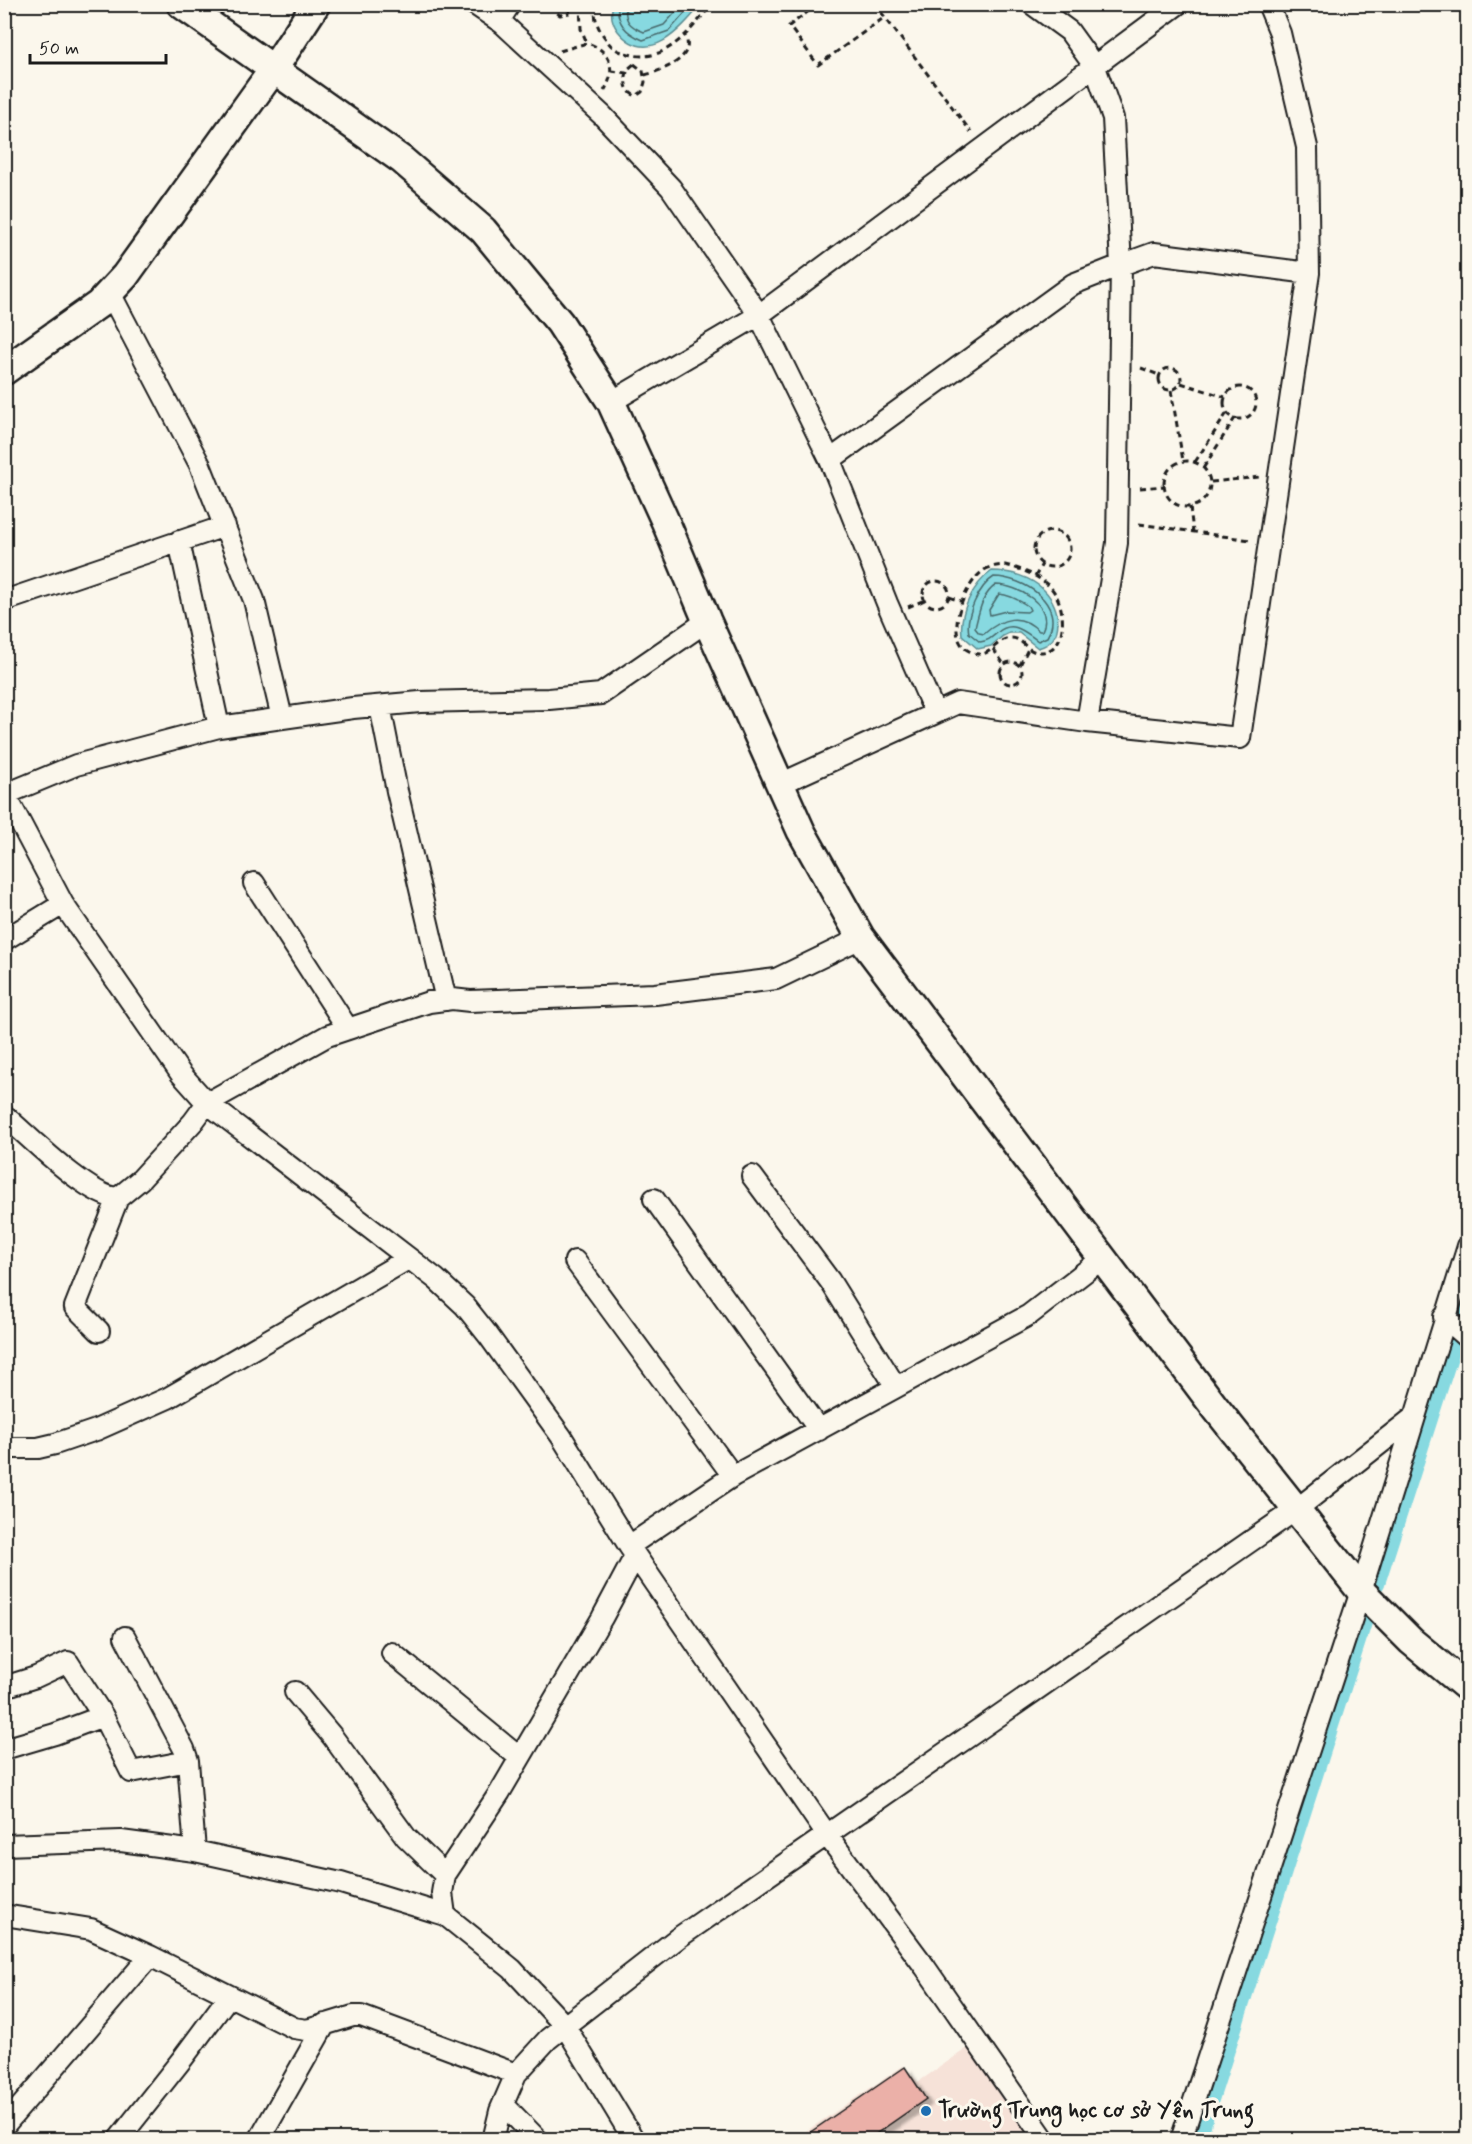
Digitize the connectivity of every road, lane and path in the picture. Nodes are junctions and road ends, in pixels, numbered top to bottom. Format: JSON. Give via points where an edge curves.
{"nodes":[{"id":1,"x":181,"y":4,"type":"edge"},
{"id":2,"x":316,"y":4,"type":"edge"},
{"id":3,"x":474,"y":4,"type":"edge"},
{"id":4,"x":510,"y":4,"type":"edge"},
{"id":5,"x":552,"y":4,"type":"edge"},
{"id":6,"x":580,"y":4,"type":"edge"},
{"id":7,"x":596,"y":4,"type":"edge"},
{"id":8,"x":818,"y":4,"type":"edge"},
{"id":9,"x":875,"y":4,"type":"edge"},
{"id":10,"x":880,"y":4,"type":"edge"},
{"id":11,"x":1032,"y":4,"type":"edge"},
{"id":12,"x":1178,"y":4,"type":"edge"},
{"id":13,"x":1268,"y":4,"type":"edge"},
{"id":14,"x":713,"y":5,"type":"edge"},
{"id":15,"x":571,"y":7,"type":"edge"},
{"id":16,"x":879,"y":10,"type":"junction"},
{"id":17,"x":579,"y":15,"type":"junction"},
{"id":18,"x":885,"y":17,"type":"junction"},
{"id":19,"x":499,"y":21,"type":"junction"},
{"id":20,"x":685,"y":36,"type":"junction"},
{"id":21,"x":587,"y":43,"type":"junction"},
{"id":22,"x":609,"y":44,"type":"junction"},
{"id":23,"x":560,"y":51,"type":"dead end"},
{"id":24,"x":602,"y":51,"type":"junction"},
{"id":25,"x":1095,"y":67,"type":"junction"},
{"id":26,"x":273,"y":70,"type":"junction"},
{"id":27,"x":611,"y":70,"type":"junction"},
{"id":28,"x":626,"y":73,"type":"junction"},
{"id":29,"x":645,"y":75,"type":"junction"},
{"id":30,"x":604,"y":92,"type":"dead end"},
{"id":31,"x":971,"y":132,"type":"dead end"},
{"id":32,"x":1121,"y":265,"type":"junction"},
{"id":33,"x":1309,"y":273,"type":"junction"},
{"id":34,"x":110,"y":292,"type":"junction"},
{"id":35,"x":759,"y":315,"type":"junction"},
{"id":36,"x":1141,"y":368,"type":"dead end"},
{"id":37,"x":4,"y":371,"type":"edge"},
{"id":38,"x":1159,"y":375,"type":"junction"},
{"id":39,"x":1181,"y":383,"type":"junction"},
{"id":40,"x":1171,"y":390,"type":"junction"},
{"id":41,"x":1226,"y":398,"type":"junction"},
{"id":42,"x":611,"y":402,"type":"junction"},
{"id":43,"x":1227,"y":412,"type":"junction"},
{"id":44,"x":1235,"y":418,"type":"junction"},
{"id":45,"x":830,"y":460,"type":"junction"},
{"id":46,"x":1183,"y":461,"type":"junction"},
{"id":47,"x":1195,"y":462,"type":"junction"},
{"id":48,"x":1204,"y":467,"type":"junction"},
{"id":49,"x":1267,"y":476,"type":"dead end"},
{"id":50,"x":1210,"y":482,"type":"junction"},
{"id":51,"x":1164,"y":486,"type":"junction"},
{"id":52,"x":1140,"y":488,"type":"dead end"},
{"id":53,"x":1190,"y":507,"type":"junction"},
{"id":54,"x":1139,"y":524,"type":"dead end"},
{"id":55,"x":225,"y":526,"type":"junction"},
{"id":56,"x":1193,"y":532,"type":"junction"},
{"id":57,"x":179,"y":541,"type":"junction"},
{"id":58,"x":1257,"y":541,"type":"dead end"},
{"id":59,"x":1042,"y":564,"type":"junction"},
{"id":60,"x":1035,"y":577,"type":"junction"},
{"id":61,"x":949,"y":597,"type":"junction"},
{"id":62,"x":925,"y":600,"type":"junction"},
{"id":63,"x":4,"y":601,"type":"edge"},
{"id":64,"x":963,"y":602,"type":"junction"},
{"id":65,"x":906,"y":608,"type":"dead end"},
{"id":66,"x":707,"y":621,"type":"junction"},
{"id":67,"x":993,"y":649,"type":"junction"},
{"id":68,"x":1028,"y":649,"type":"junction"},
{"id":69,"x":1004,"y":664,"type":"junction"},
{"id":70,"x":1020,"y":665,"type":"junction"},
{"id":71,"x":380,"y":706,"type":"junction"},
{"id":72,"x":935,"y":713,"type":"junction"},
{"id":73,"x":282,"y":718,"type":"junction"},
{"id":74,"x":1087,"y":722,"type":"junction"},
{"id":75,"x":219,"y":727,"type":"junction"},
{"id":76,"x":780,"y":783,"type":"junction"},
{"id":77,"x":5,"y":793,"type":"edge"},
{"id":78,"x":254,"y":884,"type":"dead end"},
{"id":79,"x":63,"y":904,"type":"junction"},
{"id":80,"x":861,"y":938,"type":"junction"},
{"id":81,"x":4,"y":940,"type":"edge"},
{"id":82,"x":446,"y":1000,"type":"junction"},
{"id":83,"x":348,"y":1029,"type":"junction"},
{"id":84,"x":207,"y":1103,"type":"junction"},
{"id":85,"x":4,"y":1115,"type":"edge"},
{"id":86,"x":752,"y":1176,"type":"dead end"},
{"id":87,"x":118,"y":1198,"type":"junction"},
{"id":88,"x":654,"y":1199,"type":"dead end"},
{"id":89,"x":1467,"y":1246,"type":"edge"},
{"id":90,"x":1103,"y":1258,"type":"junction"},
{"id":91,"x":408,"y":1259,"type":"junction"},
{"id":92,"x":575,"y":1262,"type":"dead end"},
{"id":93,"x":1444,"y":1317,"type":"junction"},
{"id":94,"x":99,"y":1330,"type":"dead end"},
{"id":95,"x":1466,"y":1332,"type":"edge"},
{"id":96,"x":896,"y":1388,"type":"junction"},
{"id":97,"x":1414,"y":1417,"type":"junction"},
{"id":98,"x":819,"y":1430,"type":"junction"},
{"id":99,"x":4,"y":1448,"type":"edge"},
{"id":100,"x":733,"y":1476,"type":"junction"},
{"id":101,"x":1297,"y":1509,"type":"junction"},
{"id":102,"x":632,"y":1551,"type":"junction"},
{"id":103,"x":1361,"y":1591,"type":"junction"},
{"id":104,"x":125,"y":1637,"type":"dead end"},
{"id":105,"x":392,"y":1653,"type":"dead end"},
{"id":106,"x":4,"y":1687,"type":"edge"},
{"id":107,"x":1467,"y":1688,"type":"edge"},
{"id":108,"x":295,"y":1692,"type":"dead end"},
{"id":109,"x":103,"y":1716,"type":"junction"},
{"id":110,"x":4,"y":1749,"type":"edge"},
{"id":111,"x":520,"y":1758,"type":"junction"},
{"id":112,"x":188,"y":1761,"type":"junction"},
{"id":113,"x":827,"y":1835,"type":"junction"},
{"id":114,"x":4,"y":1845,"type":"edge"},
{"id":115,"x":195,"y":1851,"type":"junction"},
{"id":116,"x":445,"y":1875,"type":"junction"},
{"id":117,"x":4,"y":1915,"type":"edge"},
{"id":118,"x":445,"y":1916,"type":"junction"},
{"id":119,"x":150,"y":1956,"type":"junction"},
{"id":120,"x":229,"y":1996,"type":"junction"},
{"id":121,"x":325,"y":2024,"type":"junction"},
{"id":122,"x":565,"y":2026,"type":"junction"},
{"id":123,"x":516,"y":2074,"type":"junction"},
{"id":124,"x":503,"y":2104,"type":"junction"},
{"id":125,"x":4,"y":2126,"type":"edge"},
{"id":126,"x":118,"y":2139,"type":"edge"},
{"id":127,"x":259,"y":2139,"type":"edge"},
{"id":128,"x":493,"y":2139,"type":"edge"},
{"id":129,"x":538,"y":2139,"type":"edge"},
{"id":130,"x":634,"y":2139,"type":"edge"},
{"id":131,"x":1045,"y":2139,"type":"edge"},
{"id":132,"x":1181,"y":2139,"type":"edge"}],
"edges":[{"from":1,"to":26,"type":"street"},
{"from":2,"to":26,"type":"street"},
{"from":3,"to":19,"type":"street"},
{"from":4,"to":19,"type":"street"},
{"from":5,"to":15,"type":"path","via":[[560,15],[566,15]]},
{"from":6,"to":17,"type":"path"},
{"from":7,"to":22,"type":"path","via":[[598,27]]},
{"from":8,"to":18,"type":"path","via":[[789,26],[818,65]]},
{"from":9,"to":16,"type":"path"},
{"from":10,"to":16,"type":"path"},
{"from":11,"to":25,"type":"street","via":[[1069,31]]},
{"from":12,"to":25,"type":"street"},
{"from":13,"to":33,"type":"street","via":[[1280,33],[1307,147]]},
{"from":14,"to":20,"type":"path"},
{"from":15,"to":17,"type":"path"},
{"from":16,"to":18,"type":"path"},
{"from":17,"to":21,"type":"path"},
{"from":18,"to":31,"type":"path"},
{"from":19,"to":35,"type":"street","via":[[602,116],[671,188]]},
{"from":20,"to":22,"type":"path","via":[[666,50],[641,57]]},
{"from":20,"to":29,"type":"path","via":[[687,49],[679,59]]},
{"from":21,"to":23,"type":"path"},
{"from":21,"to":24,"type":"path"},
{"from":22,"to":24,"type":"path"},
{"from":24,"to":27,"type":"path"},
{"from":25,"to":32,"type":"street","via":[[1113,118]]},
{"from":25,"to":35,"type":"street"},
{"from":26,"to":34,"type":"street"},
{"from":26,"to":42,"type":"street","via":[[402,160],[483,230],[560,323]]},
{"from":27,"to":28,"type":"path"},
{"from":27,"to":30,"type":"path"},
{"from":28,"to":29,"type":"path","via":[[634,64]]},
{"from":28,"to":29,"type":"path","via":[[625,84],[636,96],[645,86]]},
{"from":32,"to":33,"type":"street","via":[[1154,253]]},
{"from":32,"to":45,"type":"street","via":[[1073,284]]},
{"from":32,"to":74,"type":"street","via":[[1117,543]]},
{"from":33,"to":74,"type":"street","via":[[1240,738]]},
{"from":34,"to":37,"type":"street","via":[[99,304]]},
{"from":34,"to":55,"type":"street","via":[[200,465]]},
{"from":35,"to":42,"type":"street"},
{"from":35,"to":45,"type":"street"},
{"from":36,"to":38,"type":"path"},
{"from":38,"to":39,"type":"path","via":[[1167,368],[1175,369]]},
{"from":38,"to":40,"type":"path","via":[[1161,386]]},
{"from":39,"to":40,"type":"path"},
{"from":39,"to":41,"type":"path"},
{"from":40,"to":46,"type":"path"},
{"from":41,"to":43,"type":"path"},
{"from":41,"to":44,"type":"path","via":[[1231,390],[1241,387],[1255,395],[1256,406],[1251,415]]},
{"from":42,"to":66,"type":"street"},
{"from":43,"to":44,"type":"path"},
{"from":43,"to":47,"type":"path"},
{"from":44,"to":48,"type":"path"},
{"from":45,"to":72,"type":"street"},
{"from":46,"to":47,"type":"path"},
{"from":46,"to":51,"type":"path","via":[[1167,472]]},
{"from":47,"to":48,"type":"path"},
{"from":48,"to":50,"type":"path"},
{"from":49,"to":50,"type":"path"},
{"from":50,"to":53,"type":"path","via":[[1206,498]]},
{"from":51,"to":52,"type":"path"},
{"from":51,"to":53,"type":"path","via":[[1170,501]]},
{"from":53,"to":56,"type":"path"},
{"from":54,"to":56,"type":"path"},
{"from":55,"to":57,"type":"street"},
{"from":55,"to":73,"type":"street","via":[[254,600]]},
{"from":56,"to":58,"type":"path"},
{"from":57,"to":63,"type":"street"},
{"from":57,"to":75,"type":"street"},
{"from":59,"to":59,"type":"path","via":[[1056,567],[1066,560],[1069,543],[1057,532],[1046,533],[1037,540],[1034,552]]},
{"from":59,"to":60,"type":"path"},
{"from":60,"to":64,"type":"path","via":[[1005,565],[992,566],[976,578]]},
{"from":60,"to":68,"type":"path","via":[[1054,592],[1061,609],[1062,630],[1051,649]]},
{"from":61,"to":62,"type":"path","via":[[939,607],[930,606]]},
{"from":61,"to":62,"type":"path","via":[[947,586],[936,581],[926,587]]},
{"from":61,"to":64,"type":"path"},
{"from":62,"to":65,"type":"path"},
{"from":64,"to":67,"type":"path","via":[[956,622],[958,640],[964,648],[979,654]]},
{"from":66,"to":71,"type":"street","via":[[601,694]]},
{"from":66,"to":76,"type":"street"},
{"from":67,"to":68,"type":"path","via":[[1012,638]]},
{"from":67,"to":69,"type":"path"},
{"from":68,"to":70,"type":"path"},
{"from":69,"to":70,"type":"path"},
{"from":69,"to":70,"type":"path","via":[[1000,677],[1012,684],[1022,676]]},
{"from":71,"to":73,"type":"street"},
{"from":71,"to":82,"type":"street"},
{"from":72,"to":74,"type":"street","via":[[958,703]]},
{"from":72,"to":76,"type":"street"},
{"from":73,"to":75,"type":"street"},
{"from":75,"to":77,"type":"street","via":[[76,765]]},
{"from":76,"to":80,"type":"street"},
{"from":77,"to":79,"type":"street"},
{"from":78,"to":83,"type":"street"},
{"from":79,"to":81,"type":"street"},
{"from":79,"to":84,"type":"street","via":[[182,1074]]},
{"from":80,"to":82,"type":"street","via":[[776,979],[655,994]]},
{"from":80,"to":90,"type":"street"},
{"from":82,"to":83,"type":"street"},
{"from":83,"to":84,"type":"street","via":[[327,1036]]},
{"from":84,"to":87,"type":"street","via":[[156,1163]]},
{"from":84,"to":91,"type":"street"},
{"from":85,"to":87,"type":"street","via":[[80,1180],[103,1195]]},
{"from":86,"to":96,"type":"street","via":[[830,1281]]},
{"from":87,"to":94,"type":"street","via":[[75,1307]]},
{"from":88,"to":98,"type":"street"},
{"from":89,"to":93,"type":"street"},
{"from":90,"to":96,"type":"street","via":[[1029,1315]]},
{"from":90,"to":101,"type":"street"},
{"from":91,"to":99,"type":"street","via":[[168,1398],[56,1444]]},
{"from":91,"to":102,"type":"street","via":[[465,1306],[488,1335],[561,1436]]},
{"from":92,"to":100,"type":"street"},
{"from":93,"to":95,"type":"street"},
{"from":93,"to":97,"type":"street"},
{"from":96,"to":98,"type":"street"},
{"from":97,"to":101,"type":"street"},
{"from":97,"to":103,"type":"street"},
{"from":98,"to":100,"type":"street"},
{"from":100,"to":102,"type":"street"},
{"from":101,"to":103,"type":"street"},
{"from":101,"to":113,"type":"street"},
{"from":102,"to":111,"type":"street","via":[[603,1618]]},
{"from":102,"to":113,"type":"street"},
{"from":103,"to":107,"type":"street","via":[[1411,1641]]},
{"from":103,"to":132,"type":"street"},
{"from":104,"to":112,"type":"street"},
{"from":105,"to":111,"type":"street"},
{"from":106,"to":109,"type":"street","via":[[68,1662]]},
{"from":108,"to":116,"type":"street","via":[[345,1752],[406,1837]]},
{"from":109,"to":110,"type":"street"},
{"from":109,"to":112,"type":"street","via":[[131,1772]]},
{"from":111,"to":116,"type":"street"},
{"from":112,"to":115,"type":"street"},
{"from":113,"to":122,"type":"street","via":[[678,1938]]},
{"from":113,"to":131,"type":"street"},
{"from":114,"to":115,"type":"street","via":[[121,1841]]},
{"from":115,"to":118,"type":"street","via":[[331,1881]]},
{"from":116,"to":118,"type":"street"},
{"from":117,"to":119,"type":"street","via":[[91,1929]]},
{"from":118,"to":122,"type":"street","via":[[512,1969]]},
{"from":119,"to":120,"type":"street"},
{"from":119,"to":125,"type":"street"},
{"from":120,"to":121,"type":"street","via":[[301,2031]]},
{"from":120,"to":126,"type":"street"},
{"from":121,"to":123,"type":"street","via":[[353,2016],[369,2018]]},
{"from":121,"to":127,"type":"street"},
{"from":122,"to":123,"type":"street"},
{"from":122,"to":130,"type":"street"},
{"from":123,"to":124,"type":"street"},
{"from":124,"to":128,"type":"street"},
{"from":124,"to":129,"type":"street"}]}
